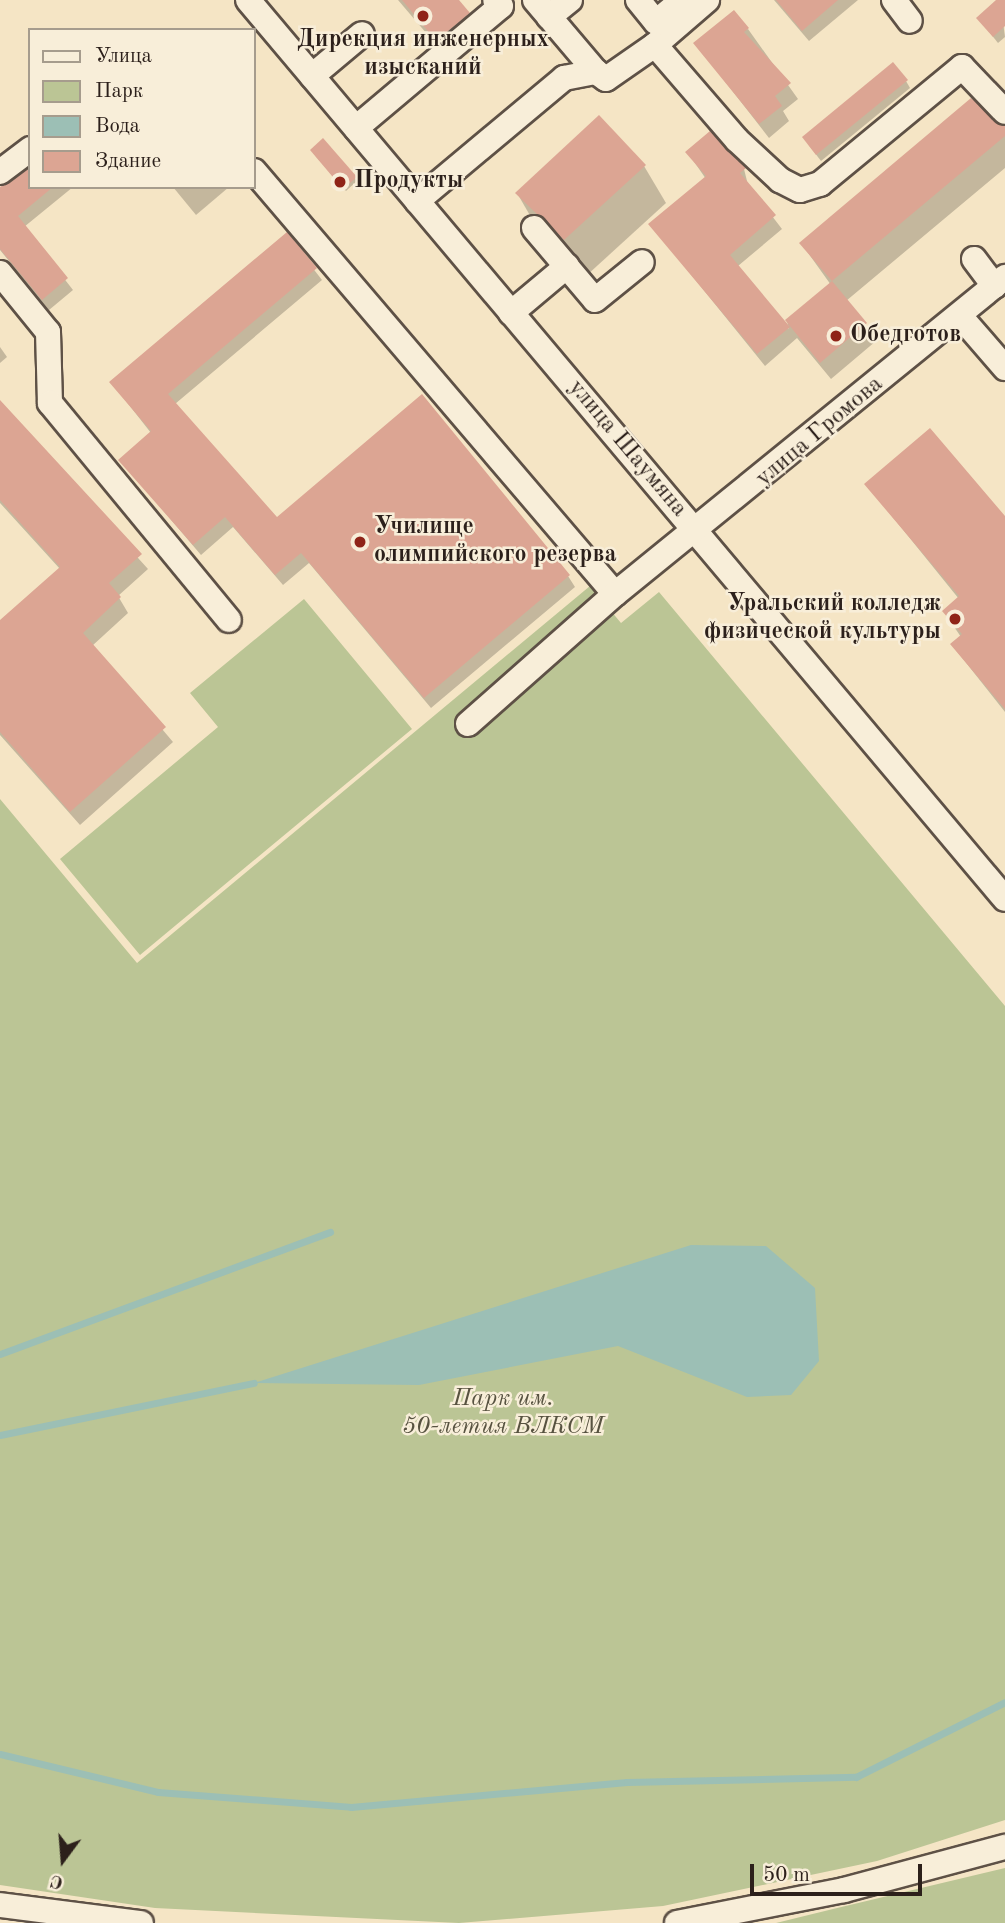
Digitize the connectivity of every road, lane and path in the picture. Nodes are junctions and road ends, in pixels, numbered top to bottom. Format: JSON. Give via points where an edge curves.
{"nodes":[{"id":1,"x":248,"y":0,"type":"edge"},
{"id":2,"x":495,"y":0,"type":"edge"},
{"id":3,"x":570,"y":0,"type":"edge"},
{"id":4,"x":638,"y":0,"type":"edge"},
{"id":5,"x":682,"y":0,"type":"edge"},
{"id":6,"x":706,"y":0,"type":"edge"},
{"id":7,"x":894,"y":0,"type":"edge"},
{"id":8,"x":542,"y":9,"type":"edge"},
{"id":9,"x":910,"y":21,"type":"dead end"},
{"id":10,"x":362,"y":34,"type":"dead end"},
{"id":11,"x":655,"y":45,"type":"junction"},
{"id":12,"x":596,"y":72,"type":"junction"},
{"id":13,"x":312,"y":76,"type":"junction"},
{"id":14,"x":1005,"y":112,"type":"edge"},
{"id":15,"x":356,"y":128,"type":"junction"},
{"id":16,"x":28,"y":151,"type":"edge"},
{"id":17,"x":0,"y":172,"type":"edge"},
{"id":18,"x":256,"y":173,"type":"edge"},
{"id":19,"x":416,"y":201,"type":"junction"},
{"id":20,"x":534,"y":228,"type":"dead end"},
{"id":21,"x":974,"y":259,"type":"dead end"},
{"id":22,"x":642,"y":262,"type":"dead end"},
{"id":23,"x":567,"y":266,"type":"junction"},
{"id":24,"x":0,"y":273,"type":"edge"},
{"id":25,"x":999,"y":281,"type":"edge"},
{"id":26,"x":511,"y":313,"type":"junction"},
{"id":27,"x":960,"y":316,"type":"junction"},
{"id":28,"x":1005,"y":368,"type":"edge"},
{"id":29,"x":696,"y":531,"type":"junction"},
{"id":30,"x":615,"y":594,"type":"junction"},
{"id":31,"x":229,"y":620,"type":"dead end"},
{"id":32,"x":468,"y":724,"type":"dead end"},
{"id":33,"x":1005,"y":899,"type":"edge"},
{"id":34,"x":1005,"y":1847,"type":"edge"},
{"id":35,"x":0,"y":1905,"type":"edge"},
{"id":36,"x":141,"y":1923,"type":"edge"},
{"id":37,"x":677,"y":1923,"type":"edge"}],
"edges":[{"from":1,"to":13,"type":"street","name":"улица Шаумяна"},
{"from":2,"to":15,"type":"street","via":[[501,6]]},
{"from":3,"to":8,"type":"street"},
{"from":4,"to":5,"type":"street","via":[[656,22]]},
{"from":6,"to":11,"type":"street"},
{"from":7,"to":9,"type":"street"},
{"from":8,"to":12,"type":"street"},
{"from":10,"to":13,"type":"street"},
{"from":11,"to":12,"type":"street","via":[[606,79]]},
{"from":11,"to":14,"type":"street","via":[[737,140],[780,180],[800,190],[820,184],[962,67]]},
{"from":12,"to":19,"type":"street","via":[[564,78],[484,137]]},
{"from":13,"to":15,"type":"street","name":"улица Шаумяна"},
{"from":15,"to":19,"type":"street","name":"улица Шаумяна"},
{"from":16,"to":17,"type":"street"},
{"from":18,"to":30,"type":"street"},
{"from":19,"to":26,"type":"street","name":"улица Шаумяна"},
{"from":20,"to":23,"type":"street"},
{"from":21,"to":25,"type":"street"},
{"from":22,"to":23,"type":"street","via":[[595,300]]},
{"from":23,"to":26,"type":"street"},
{"from":24,"to":31,"type":"street","via":[[48,332],[50,404]]},
{"from":25,"to":27,"type":"street","name":"улица Громова"},
{"from":26,"to":29,"type":"street","name":"улица Шаумяна"},
{"from":27,"to":28,"type":"street"},
{"from":27,"to":29,"type":"street","name":"улица Громова"},
{"from":29,"to":30,"type":"street","name":"улица Громова"},
{"from":29,"to":33,"type":"street","name":"улица Шаумяна"},
{"from":30,"to":32,"type":"street","name":"улица Громова"},
{"from":34,"to":37,"type":"street","via":[[844,1890]]},
{"from":35,"to":36,"type":"street"}]}
